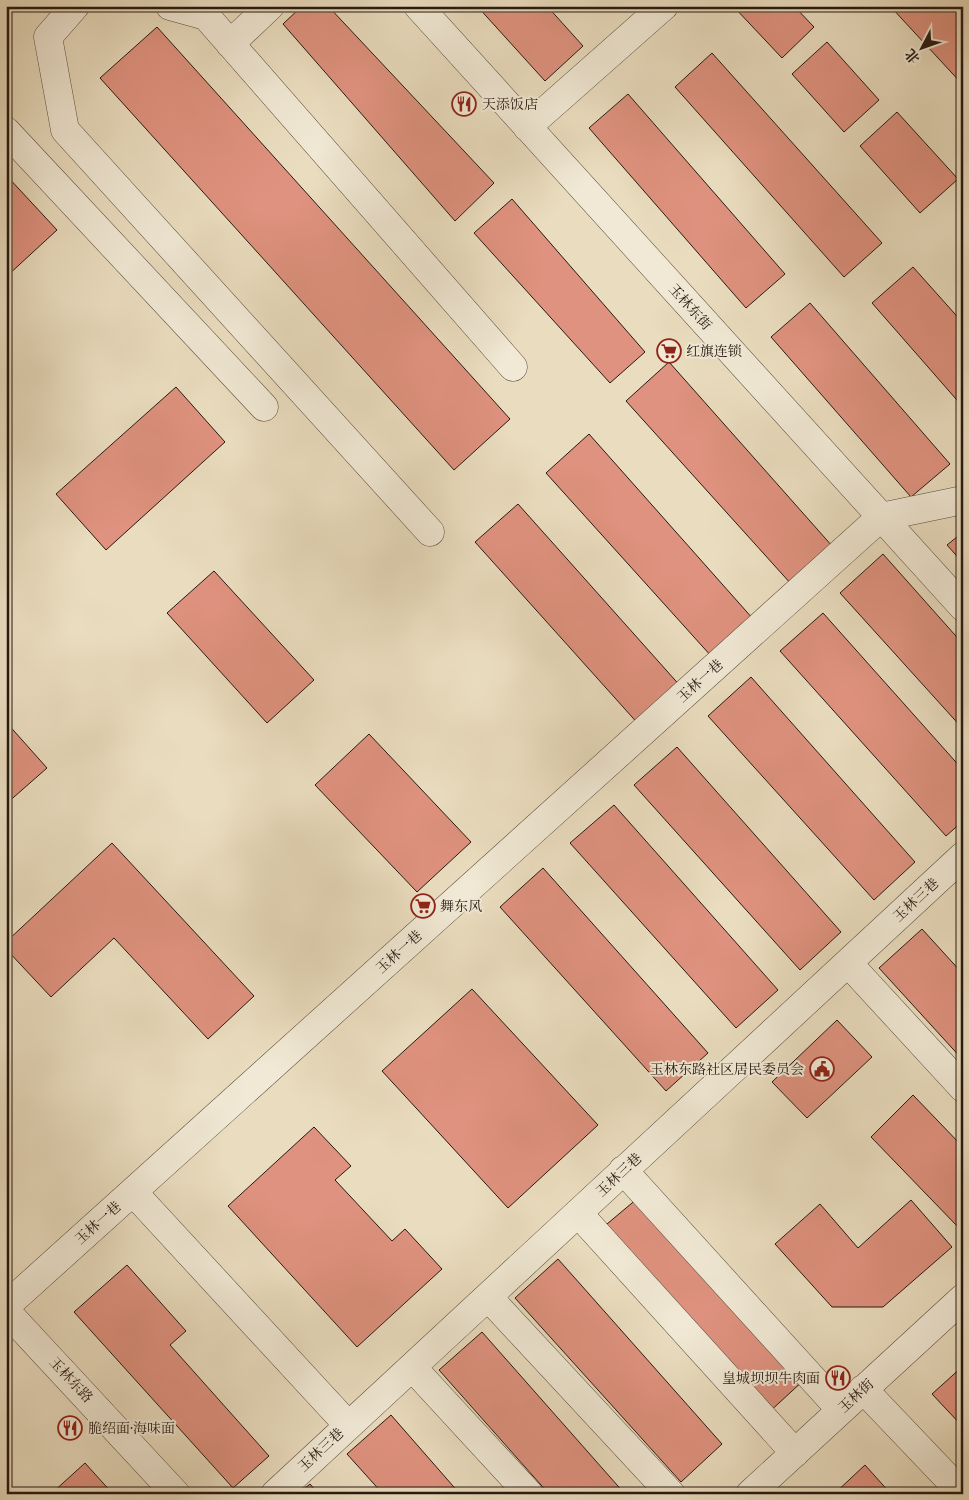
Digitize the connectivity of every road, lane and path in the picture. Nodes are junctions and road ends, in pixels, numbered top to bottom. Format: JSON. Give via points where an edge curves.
{"nodes":[{"id":1,"x":75,"y":6,"type":"edge"},
{"id":2,"x":170,"y":6,"type":"edge"},
{"id":3,"x":270,"y":6,"type":"edge"},
{"id":4,"x":418,"y":6,"type":"edge"},
{"id":5,"x":664,"y":6,"type":"edge"},
{"id":6,"x":230,"y":44,"type":"junction"},
{"id":7,"x":527,"y":127,"type":"junction"},
{"id":8,"x":6,"y":131,"type":"edge"},
{"id":9,"x":513,"y":367,"type":"dead end"},
{"id":10,"x":264,"y":408,"type":"dead end"},
{"id":11,"x":963,"y":500,"type":"edge"},
{"id":12,"x":881,"y":517,"type":"junction"},
{"id":13,"x":430,"y":532,"type":"dead end"},
{"id":14,"x":963,"y":607,"type":"edge"},
{"id":15,"x":963,"y":856,"type":"edge"},
{"id":16,"x":848,"y":963,"type":"junction"},
{"id":17,"x":963,"y":1088,"type":"edge"},
{"id":18,"x":624,"y":1170,"type":"junction"},
{"id":19,"x":133,"y":1192,"type":"junction"},
{"id":20,"x":578,"y":1213,"type":"junction"},
{"id":21,"x":488,"y":1296,"type":"junction"},
{"id":22,"x":963,"y":1298,"type":"edge"},
{"id":23,"x":6,"y":1306,"type":"edge"},
{"id":24,"x":6,"y":1311,"type":"edge"},
{"id":25,"x":412,"y":1367,"type":"junction"},
{"id":26,"x":863,"y":1389,"type":"junction"},
{"id":27,"x":841,"y":1410,"type":"junction"},
{"id":28,"x":348,"y":1425,"type":"junction"},
{"id":29,"x":794,"y":1452,"type":"junction"},
{"id":30,"x":176,"y":1494,"type":"edge"},
{"id":31,"x":275,"y":1494,"type":"edge"},
{"id":32,"x":529,"y":1494,"type":"edge"},
{"id":33,"x":671,"y":1494,"type":"edge"},
{"id":34,"x":750,"y":1494,"type":"edge"},
{"id":35,"x":963,"y":1494,"type":"edge"}],
"edges":[{"from":1,"to":13,"type":"street","via":[[48,37],[65,130]]},
{"from":2,"to":6,"type":"street","via":[[206,16]]},
{"from":3,"to":6,"type":"street"},
{"from":4,"to":7,"type":"street","name":"玉林东街"},
{"from":5,"to":7,"type":"street"},
{"from":6,"to":9,"type":"street"},
{"from":7,"to":12,"type":"street","name":"玉林东街"},
{"from":8,"to":10,"type":"street"},
{"from":11,"to":12,"type":"street"},
{"from":12,"to":14,"type":"street","name":"玉林东街"},
{"from":12,"to":19,"type":"street","name":"玉林一巷"},
{"from":15,"to":16,"type":"street","name":"玉林三巷"},
{"from":16,"to":17,"type":"street"},
{"from":16,"to":18,"type":"street","name":"玉林三巷"},
{"from":18,"to":20,"type":"street","name":"玉林三巷"},
{"from":18,"to":27,"type":"street"},
{"from":19,"to":23,"type":"street","name":"玉林一巷"},
{"from":19,"to":28,"type":"street"},
{"from":20,"to":21,"type":"street","name":"玉林三巷"},
{"from":20,"to":29,"type":"street"},
{"from":21,"to":25,"type":"street","name":"玉林三巷"},
{"from":21,"to":33,"type":"street"},
{"from":22,"to":26,"type":"street","name":"玉林街"},
{"from":24,"to":30,"type":"street","name":"玉林东路"},
{"from":25,"to":28,"type":"street","name":"玉林三巷"},
{"from":25,"to":32,"type":"street"},
{"from":26,"to":27,"type":"street","name":"玉林街"},
{"from":26,"to":35,"type":"street"},
{"from":27,"to":29,"type":"street","name":"玉林街"},
{"from":28,"to":31,"type":"street","name":"玉林三巷"},
{"from":29,"to":34,"type":"street","name":"玉林街"}]}
